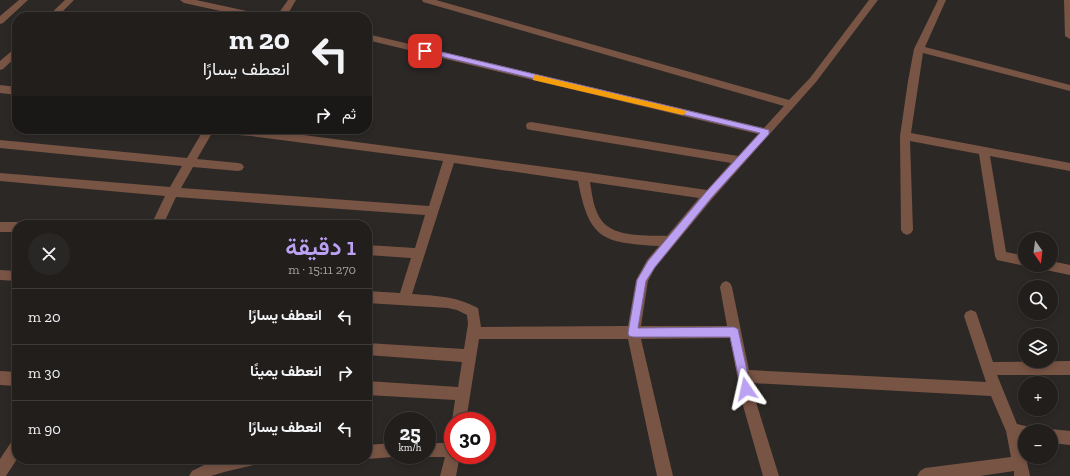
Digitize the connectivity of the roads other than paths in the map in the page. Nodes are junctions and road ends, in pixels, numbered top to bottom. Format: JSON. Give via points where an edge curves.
{"nodes":[{"id":1,"x":24,"y":0,"type":"edge"},
{"id":2,"x":70,"y":0,"type":"edge"},
{"id":3,"x":184,"y":0,"type":"edge"},
{"id":4,"x":290,"y":0,"type":"edge"},
{"id":5,"x":426,"y":0,"type":"edge"},
{"id":6,"x":874,"y":0,"type":"edge"},
{"id":7,"x":942,"y":0,"type":"edge"},
{"id":8,"x":1068,"y":0,"type":"edge"},
{"id":9,"x":57,"y":12,"type":"edge"},
{"id":10,"x":239,"y":12,"type":"edge"},
{"id":11,"x":284,"y":12,"type":"edge"},
{"id":12,"x":0,"y":21,"type":"edge"},
{"id":13,"x":1070,"y":36,"type":"edge"},
{"id":14,"x":372,"y":37,"type":"edge"},
{"id":15,"x":919,"y":49,"type":"junction"},
{"id":16,"x":12,"y":56,"type":"edge"},
{"id":17,"x":1,"y":66,"type":"edge"},
{"id":18,"x":12,"y":66,"type":"edge"},
{"id":19,"x":1070,"y":88,"type":"edge"},
{"id":20,"x":0,"y":89,"type":"edge"},
{"id":21,"x":12,"y":90,"type":"edge"},
{"id":22,"x":792,"y":104,"type":"junction"},
{"id":23,"x":531,"y":126,"type":"dead end"},
{"id":24,"x":766,"y":132,"type":"junction"},
{"id":25,"x":206,"y":134,"type":"edge"},
{"id":26,"x":266,"y":134,"type":"edge"},
{"id":27,"x":905,"y":136,"type":"junction"},
{"id":28,"x":0,"y":144,"type":"edge"},
{"id":29,"x":984,"y":151,"type":"junction"},
{"id":30,"x":450,"y":158,"type":"junction"},
{"id":31,"x":740,"y":160,"type":"junction"},
{"id":32,"x":190,"y":162,"type":"junction"},
{"id":33,"x":238,"y":167,"type":"dead end"},
{"id":34,"x":1070,"y":167,"type":"edge"},
{"id":35,"x":583,"y":176,"type":"junction"},
{"id":36,"x":0,"y":177,"type":"edge"},
{"id":37,"x":173,"y":192,"type":"junction"},
{"id":38,"x":709,"y":194,"type":"junction"},
{"id":39,"x":433,"y":211,"type":"junction"},
{"id":40,"x":159,"y":220,"type":"edge"},
{"id":41,"x":0,"y":226,"type":"edge"},
{"id":42,"x":12,"y":227,"type":"edge"},
{"id":43,"x":907,"y":230,"type":"dead end"},
{"id":44,"x":670,"y":241,"type":"junction"},
{"id":45,"x":372,"y":250,"type":"edge"},
{"id":46,"x":419,"y":253,"type":"junction"},
{"id":47,"x":1018,"y":260,"type":"edge"},
{"id":48,"x":1058,"y":268,"type":"edge"},
{"id":49,"x":1070,"y":270,"type":"edge"},
{"id":50,"x":0,"y":275,"type":"edge"},
{"id":51,"x":12,"y":276,"type":"edge"},
{"id":52,"x":726,"y":287,"type":"dead end"},
{"id":53,"x":372,"y":297,"type":"edge"},
{"id":54,"x":404,"y":299,"type":"junction"},
{"id":55,"x":971,"y":316,"type":"dead end"},
{"id":56,"x":734,"y":332,"type":"junction"},
{"id":57,"x":474,"y":333,"type":"junction"},
{"id":58,"x":633,"y":333,"type":"junction"},
{"id":59,"x":372,"y":349,"type":"edge"},
{"id":60,"x":470,"y":356,"type":"junction"},
{"id":61,"x":1070,"y":368,"type":"edge"},
{"id":62,"x":989,"y":369,"type":"junction"},
{"id":63,"x":744,"y":376,"type":"junction"},
{"id":64,"x":0,"y":378,"type":"edge"},
{"id":65,"x":12,"y":379,"type":"edge"},
{"id":66,"x":372,"y":388,"type":"edge"},
{"id":67,"x":995,"y":389,"type":"junction"},
{"id":68,"x":464,"y":394,"type":"junction"},
{"id":69,"x":461,"y":412,"type":"edge"},
{"id":70,"x":1018,"y":429,"type":"edge"},
{"id":71,"x":1058,"y":437,"type":"edge"},
{"id":72,"x":1070,"y":438,"type":"edge"},
{"id":73,"x":384,"y":451,"type":"edge"},
{"id":74,"x":372,"y":452,"type":"edge"},
{"id":75,"x":12,"y":454,"type":"edge"},
{"id":76,"x":220,"y":464,"type":"edge"},
{"id":77,"x":451,"y":464,"type":"edge"},
{"id":78,"x":1021,"y":470,"type":"edge"},
{"id":79,"x":0,"y":472,"type":"edge"},
{"id":80,"x":197,"y":476,"type":"edge"},
{"id":81,"x":448,"y":476,"type":"edge"},
{"id":82,"x":665,"y":476,"type":"edge"},
{"id":83,"x":771,"y":476,"type":"edge"},
{"id":84,"x":925,"y":476,"type":"edge"}],
"edges":[{"from":1,"to":12,"type":"street"},
{"from":2,"to":9,"type":"street"},
{"from":3,"to":10,"type":"street"},
{"from":4,"to":11,"type":"street"},
{"from":5,"to":22,"type":"street"},
{"from":6,"to":22,"type":"street"},
{"from":7,"to":15,"type":"street"},
{"from":8,"to":13,"type":"street"},
{"from":14,"to":24,"type":"street"},
{"from":15,"to":19,"type":"street"},
{"from":15,"to":27,"type":"street"},
{"from":16,"to":17,"type":"street"},
{"from":17,"to":18,"type":"street"},
{"from":20,"to":21,"type":"street"},
{"from":22,"to":24,"type":"street"},
{"from":23,"to":31,"type":"street"},
{"from":24,"to":31,"type":"street"},
{"from":25,"to":32,"type":"street"},
{"from":26,"to":30,"type":"street"},
{"from":27,"to":29,"type":"street"},
{"from":27,"to":43,"type":"street"},
{"from":28,"to":32,"type":"street"},
{"from":29,"to":34,"type":"street"},
{"from":29,"to":47,"type":"street","via":[[1001,256]]},
{"from":30,"to":35,"type":"street"},
{"from":30,"to":39,"type":"street"},
{"from":31,"to":38,"type":"street"},
{"from":32,"to":33,"type":"street"},
{"from":32,"to":37,"type":"street"},
{"from":35,"to":38,"type":"street"},
{"from":35,"to":44,"type":"street","via":[[592,215],[597,226],[606,233]]},
{"from":36,"to":37,"type":"street"},
{"from":37,"to":39,"type":"street"},
{"from":37,"to":40,"type":"street"},
{"from":38,"to":44,"type":"street"},
{"from":39,"to":46,"type":"street"},
{"from":41,"to":42,"type":"street"},
{"from":44,"to":58,"type":"street","via":[[651,264],[642,280]]},
{"from":45,"to":46,"type":"street"},
{"from":46,"to":54,"type":"street"},
{"from":48,"to":49,"type":"street"},
{"from":50,"to":51,"type":"street"},
{"from":52,"to":56,"type":"street"},
{"from":53,"to":54,"type":"street"},
{"from":54,"to":57,"type":"street","via":[[448,302],[467,308],[475,316]]},
{"from":55,"to":62,"type":"street"},
{"from":56,"to":58,"type":"street"},
{"from":56,"to":63,"type":"street"},
{"from":57,"to":58,"type":"street"},
{"from":57,"to":60,"type":"street"},
{"from":58,"to":82,"type":"street"},
{"from":59,"to":60,"type":"street"},
{"from":60,"to":68,"type":"street"},
{"from":61,"to":62,"type":"street"},
{"from":62,"to":67,"type":"street"},
{"from":63,"to":67,"type":"street"},
{"from":63,"to":83,"type":"street"},
{"from":64,"to":65,"type":"street"},
{"from":66,"to":68,"type":"street"},
{"from":67,"to":70,"type":"street"},
{"from":68,"to":69,"type":"street"},
{"from":71,"to":72,"type":"street"},
{"from":73,"to":74,"type":"street"},
{"from":75,"to":79,"type":"street"},
{"from":76,"to":80,"type":"street"},
{"from":77,"to":81,"type":"street"},
{"from":78,"to":84,"type":"street"}]}
